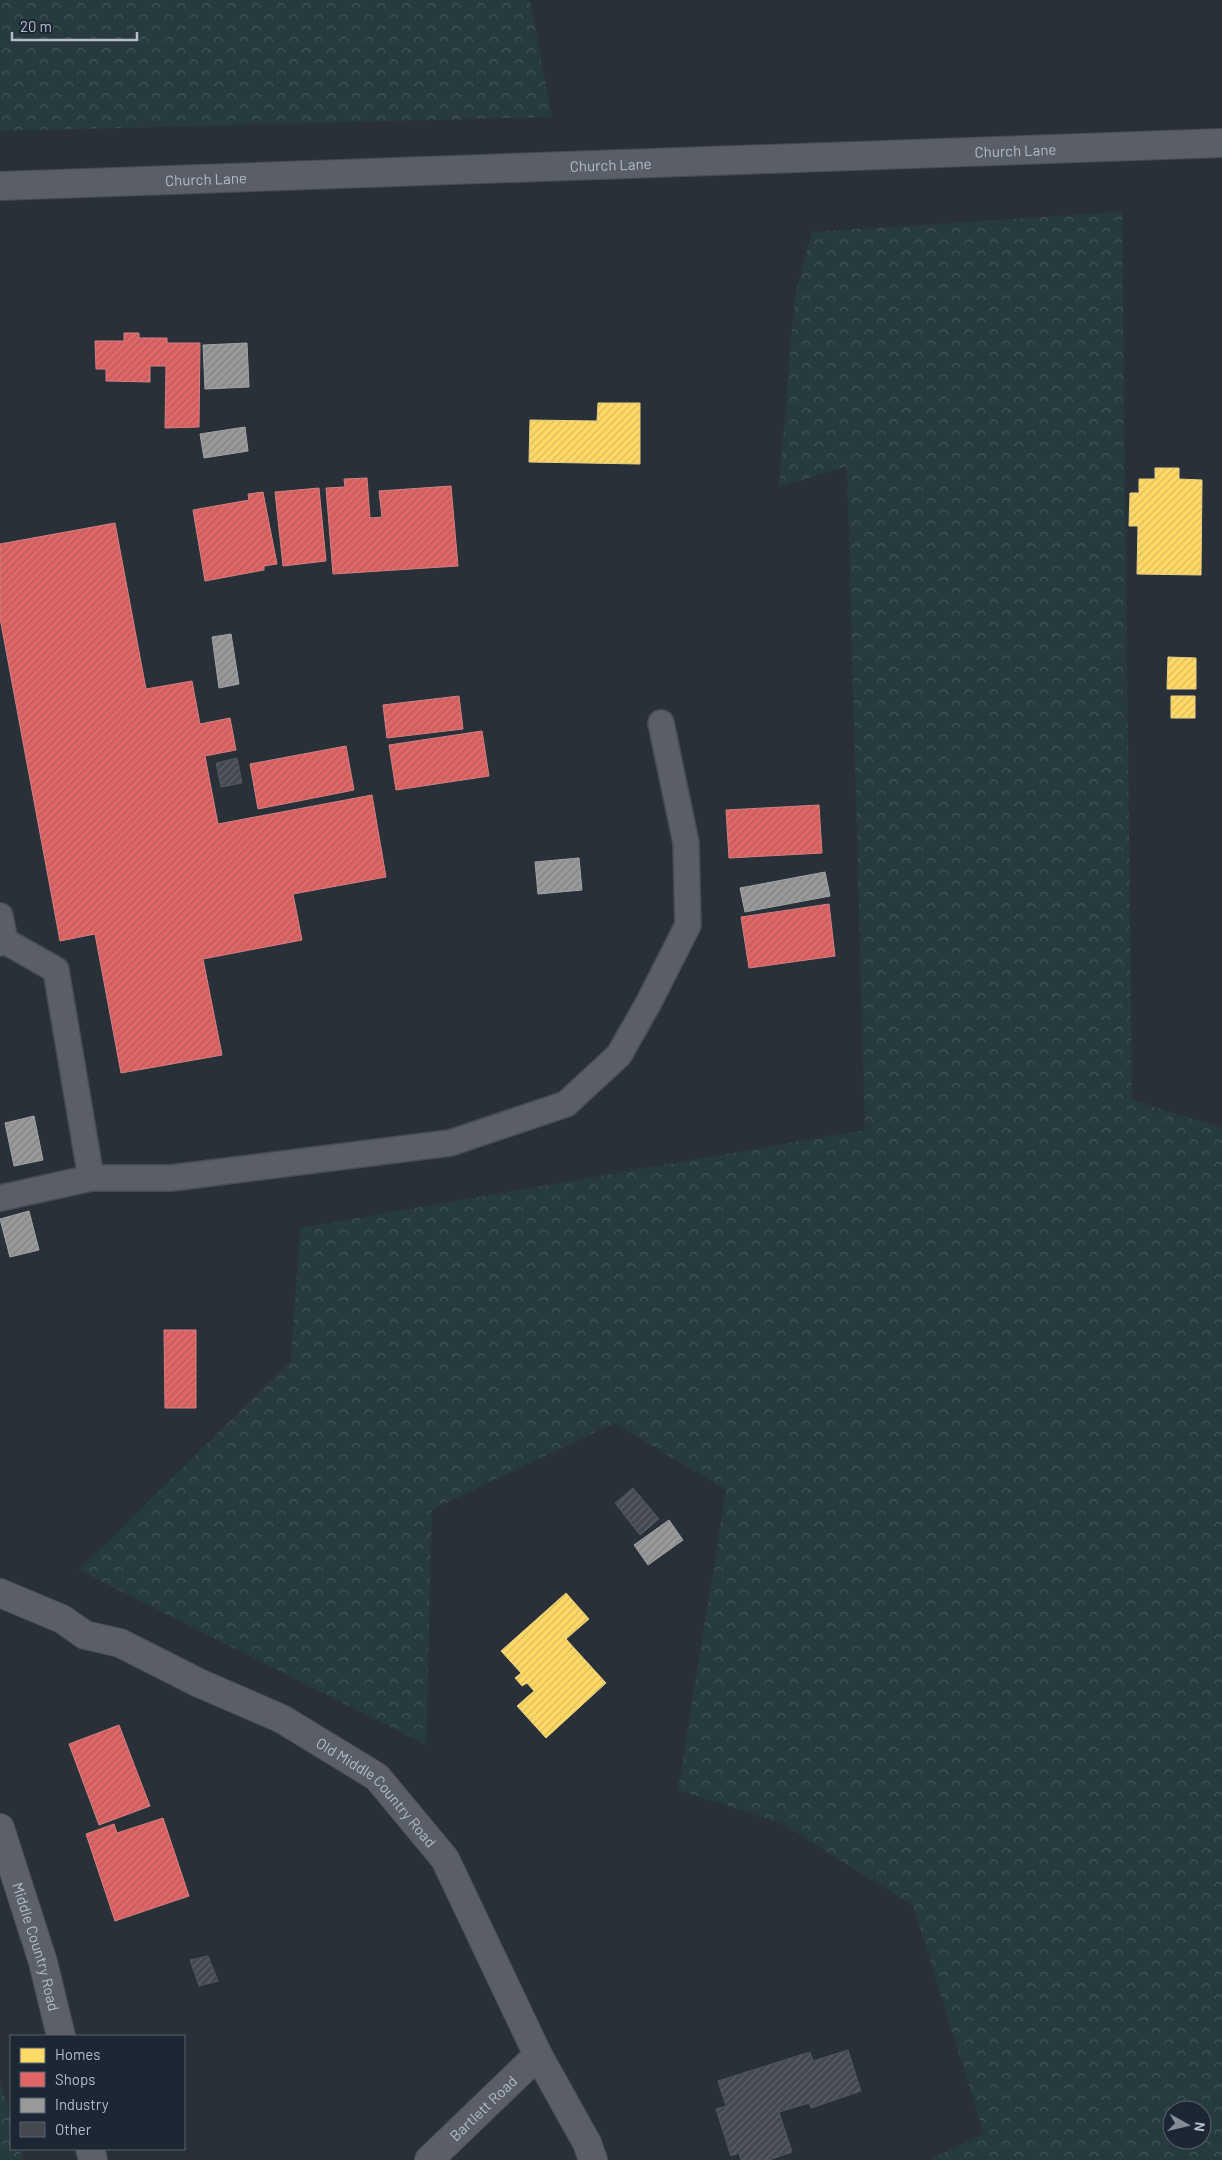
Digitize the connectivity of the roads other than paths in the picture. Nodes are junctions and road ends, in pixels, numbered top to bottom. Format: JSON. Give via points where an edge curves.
{"nodes":[{"id":1,"x":1222,"y":143,"type":"edge"},
{"id":2,"x":0,"y":186,"type":"edge"},
{"id":3,"x":661,"y":723,"type":"dead end"},
{"id":4,"x":0,"y":916,"type":"edge"},
{"id":5,"x":2,"y":942,"type":"edge"},
{"id":6,"x":91,"y":1178,"type":"junction"},
{"id":7,"x":0,"y":1198,"type":"edge"},
{"id":8,"x":0,"y":1593,"type":"edge"},
{"id":9,"x":0,"y":1828,"type":"edge"},
{"id":10,"x":61,"y":2035,"type":"edge"},
{"id":11,"x":538,"y":2055,"type":"junction"},
{"id":12,"x":429,"y":2160,"type":"edge"},
{"id":13,"x":593,"y":2160,"type":"edge"}],
"edges":[{"from":1,"to":2,"type":"street","name":"Church Lane"},
{"from":3,"to":6,"type":"lane","via":[[686,843],[688,925],[619,1055],[566,1104],[450,1142],[170,1178]]},
{"from":4,"to":5,"type":"lane"},
{"from":5,"to":6,"type":"lane","via":[[56,970]]},
{"from":6,"to":7,"type":"lane"},
{"from":8,"to":11,"type":"street","name":"Old Middle Country Road","via":[[62,1619],[85,1634],[120,1643],[199,1683],[282,1719],[377,1776],[445,1859]]},
{"from":9,"to":10,"type":"main road","name":"Middle Country Road","via":[[43,1962]]},
{"from":11,"to":12,"type":"street","name":"Bartlett Road"},
{"from":11,"to":13,"type":"street","name":"Old Middle Country Road"}]}
